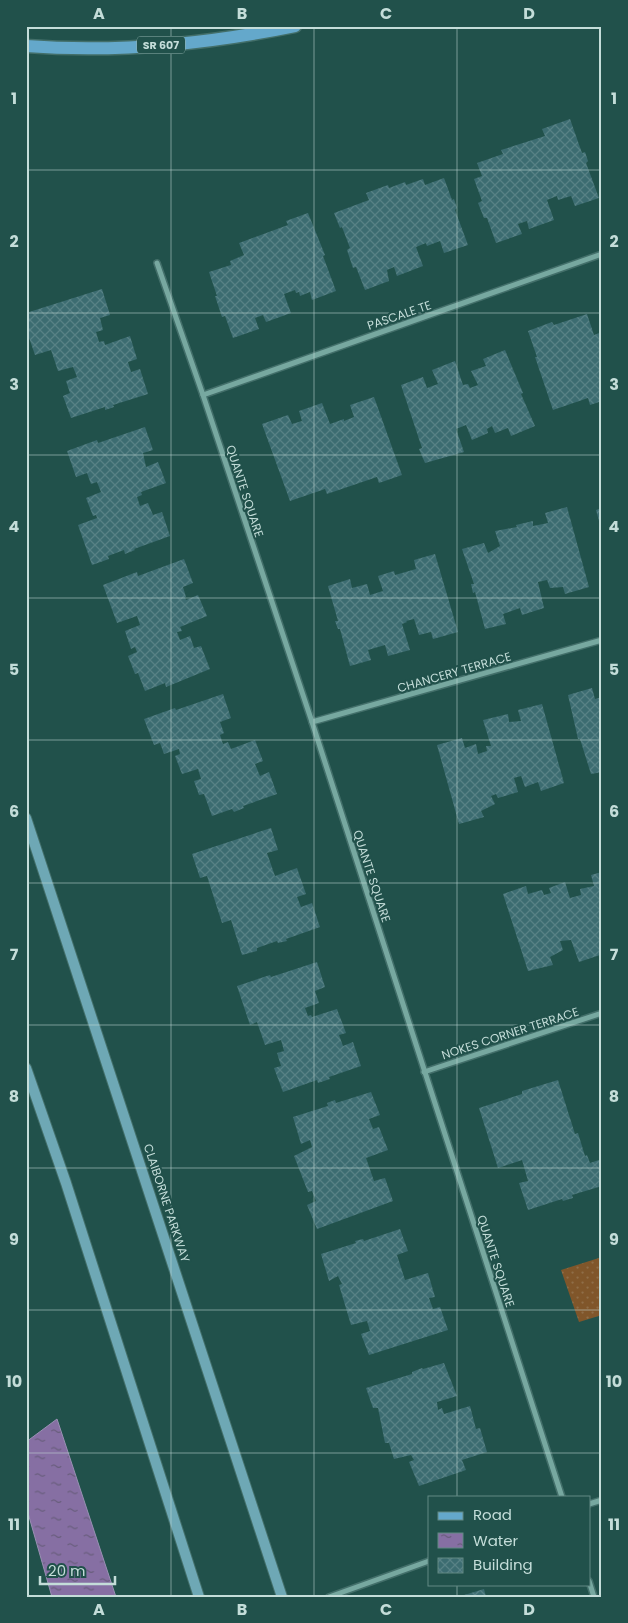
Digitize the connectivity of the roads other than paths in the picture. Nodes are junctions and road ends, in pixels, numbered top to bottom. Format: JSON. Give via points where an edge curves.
{"nodes":[{"id":1,"x":295,"y":26,"type":"edge"},
{"id":2,"x":26,"y":46,"type":"edge"},
{"id":3,"x":602,"y":254,"type":"edge"},
{"id":4,"x":157,"y":263,"type":"dead end"},
{"id":5,"x":203,"y":395,"type":"junction"},
{"id":6,"x":602,"y":640,"type":"edge"},
{"id":7,"x":312,"y":722,"type":"junction"},
{"id":8,"x":26,"y":818,"type":"edge"},
{"id":9,"x":602,"y":1013,"type":"edge"},
{"id":10,"x":26,"y":1068,"type":"edge"},
{"id":11,"x":424,"y":1072,"type":"junction"},
{"id":12,"x":562,"y":1496,"type":"edge"},
{"id":13,"x":602,"y":1500,"type":"edge"},
{"id":14,"x":590,"y":1504,"type":"edge"},
{"id":15,"x":428,"y":1561,"type":"edge"},
{"id":16,"x":590,"y":1584,"type":"edge"},
{"id":17,"x":199,"y":1597,"type":"edge"},
{"id":18,"x":282,"y":1597,"type":"edge"},
{"id":19,"x":329,"y":1597,"type":"edge"},
{"id":20,"x":594,"y":1597,"type":"edge"}],
"edges":[{"from":1,"to":2,"type":"main road","number":"SR 607","via":[[190,44],[73,48]]},
{"from":3,"to":5,"type":"street","name":"PASCALE TE"},
{"from":4,"to":5,"type":"street","name":"QUANTE SQUARE"},
{"from":5,"to":7,"type":"street","name":"QUANTE SQUARE"},
{"from":6,"to":7,"type":"street","name":"CHANCERY TERRACE"},
{"from":7,"to":11,"type":"street","name":"QUANTE SQUARE"},
{"from":8,"to":18,"type":"main road","name":"CLAIBORNE PARKWAY"},
{"from":9,"to":11,"type":"street","name":"NOKES CORNER TERRACE"},
{"from":10,"to":17,"type":"main road"},
{"from":11,"to":12,"type":"street","name":"QUANTE SQUARE"},
{"from":13,"to":14,"type":"street"},
{"from":15,"to":19,"type":"street"},
{"from":16,"to":20,"type":"street"}]}
